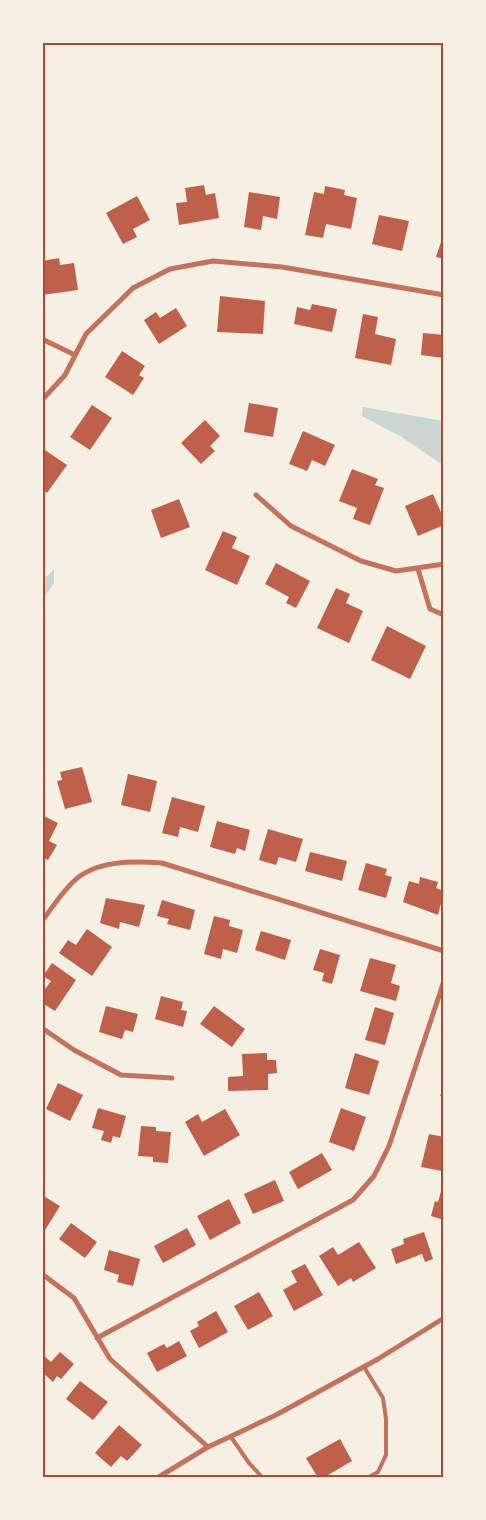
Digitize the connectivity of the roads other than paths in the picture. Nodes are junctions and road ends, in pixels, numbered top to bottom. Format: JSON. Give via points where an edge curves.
{"nodes":[{"id":1,"x":444,"y":295,"type":"edge"},
{"id":2,"x":42,"y":339,"type":"edge"},
{"id":3,"x":75,"y":355,"type":"junction"},
{"id":4,"x":42,"y":400,"type":"edge"},
{"id":5,"x":256,"y":496,"type":"dead end"},
{"id":6,"x":444,"y":564,"type":"edge"},
{"id":7,"x":418,"y":568,"type":"junction"},
{"id":8,"x":444,"y":615,"type":"edge"},
{"id":9,"x":42,"y":921,"type":"edge"},
{"id":10,"x":444,"y":952,"type":"edge"},
{"id":11,"x":444,"y":981,"type":"edge"},
{"id":12,"x":42,"y":1028,"type":"edge"},
{"id":13,"x":172,"y":1078,"type":"dead end"},
{"id":14,"x":42,"y":1274,"type":"edge"},
{"id":15,"x":444,"y":1318,"type":"edge"},
{"id":16,"x":97,"y":1338,"type":"junction"},
{"id":17,"x":364,"y":1367,"type":"junction"},
{"id":18,"x":231,"y":1437,"type":"junction"},
{"id":19,"x":208,"y":1447,"type":"junction"},
{"id":20,"x":157,"y":1478,"type":"edge"},
{"id":21,"x":263,"y":1478,"type":"edge"},
{"id":22,"x":367,"y":1478,"type":"edge"}],
"edges":[{"from":1,"to":3,"type":"street","via":[[282,267],[213,260],[170,268],[133,288],[86,334]]},
{"from":2,"to":3,"type":"street"},
{"from":3,"to":4,"type":"street","via":[[65,375]]},
{"from":5,"to":7,"type":"street","via":[[290,526],[361,561],[396,571]]},
{"from":6,"to":7,"type":"street"},
{"from":7,"to":8,"type":"street","via":[[430,608]]},
{"from":9,"to":10,"type":"street","via":[[74,880],[101,866],[130,860],[162,863]]},
{"from":11,"to":16,"type":"street","via":[[389,1146],[374,1176],[353,1200]]},
{"from":12,"to":13,"type":"street","via":[[121,1076]]},
{"from":14,"to":16,"type":"street","via":[[74,1298]]},
{"from":15,"to":17,"type":"street"},
{"from":16,"to":19,"type":"street","via":[[110,1358]]},
{"from":17,"to":18,"type":"street"},
{"from":17,"to":22,"type":"lane","via":[[383,1398],[386,1419],[386,1455],[378,1472]]},
{"from":18,"to":19,"type":"street"},
{"from":18,"to":21,"type":"lane","via":[[248,1463]]},
{"from":19,"to":20,"type":"street"}]}
